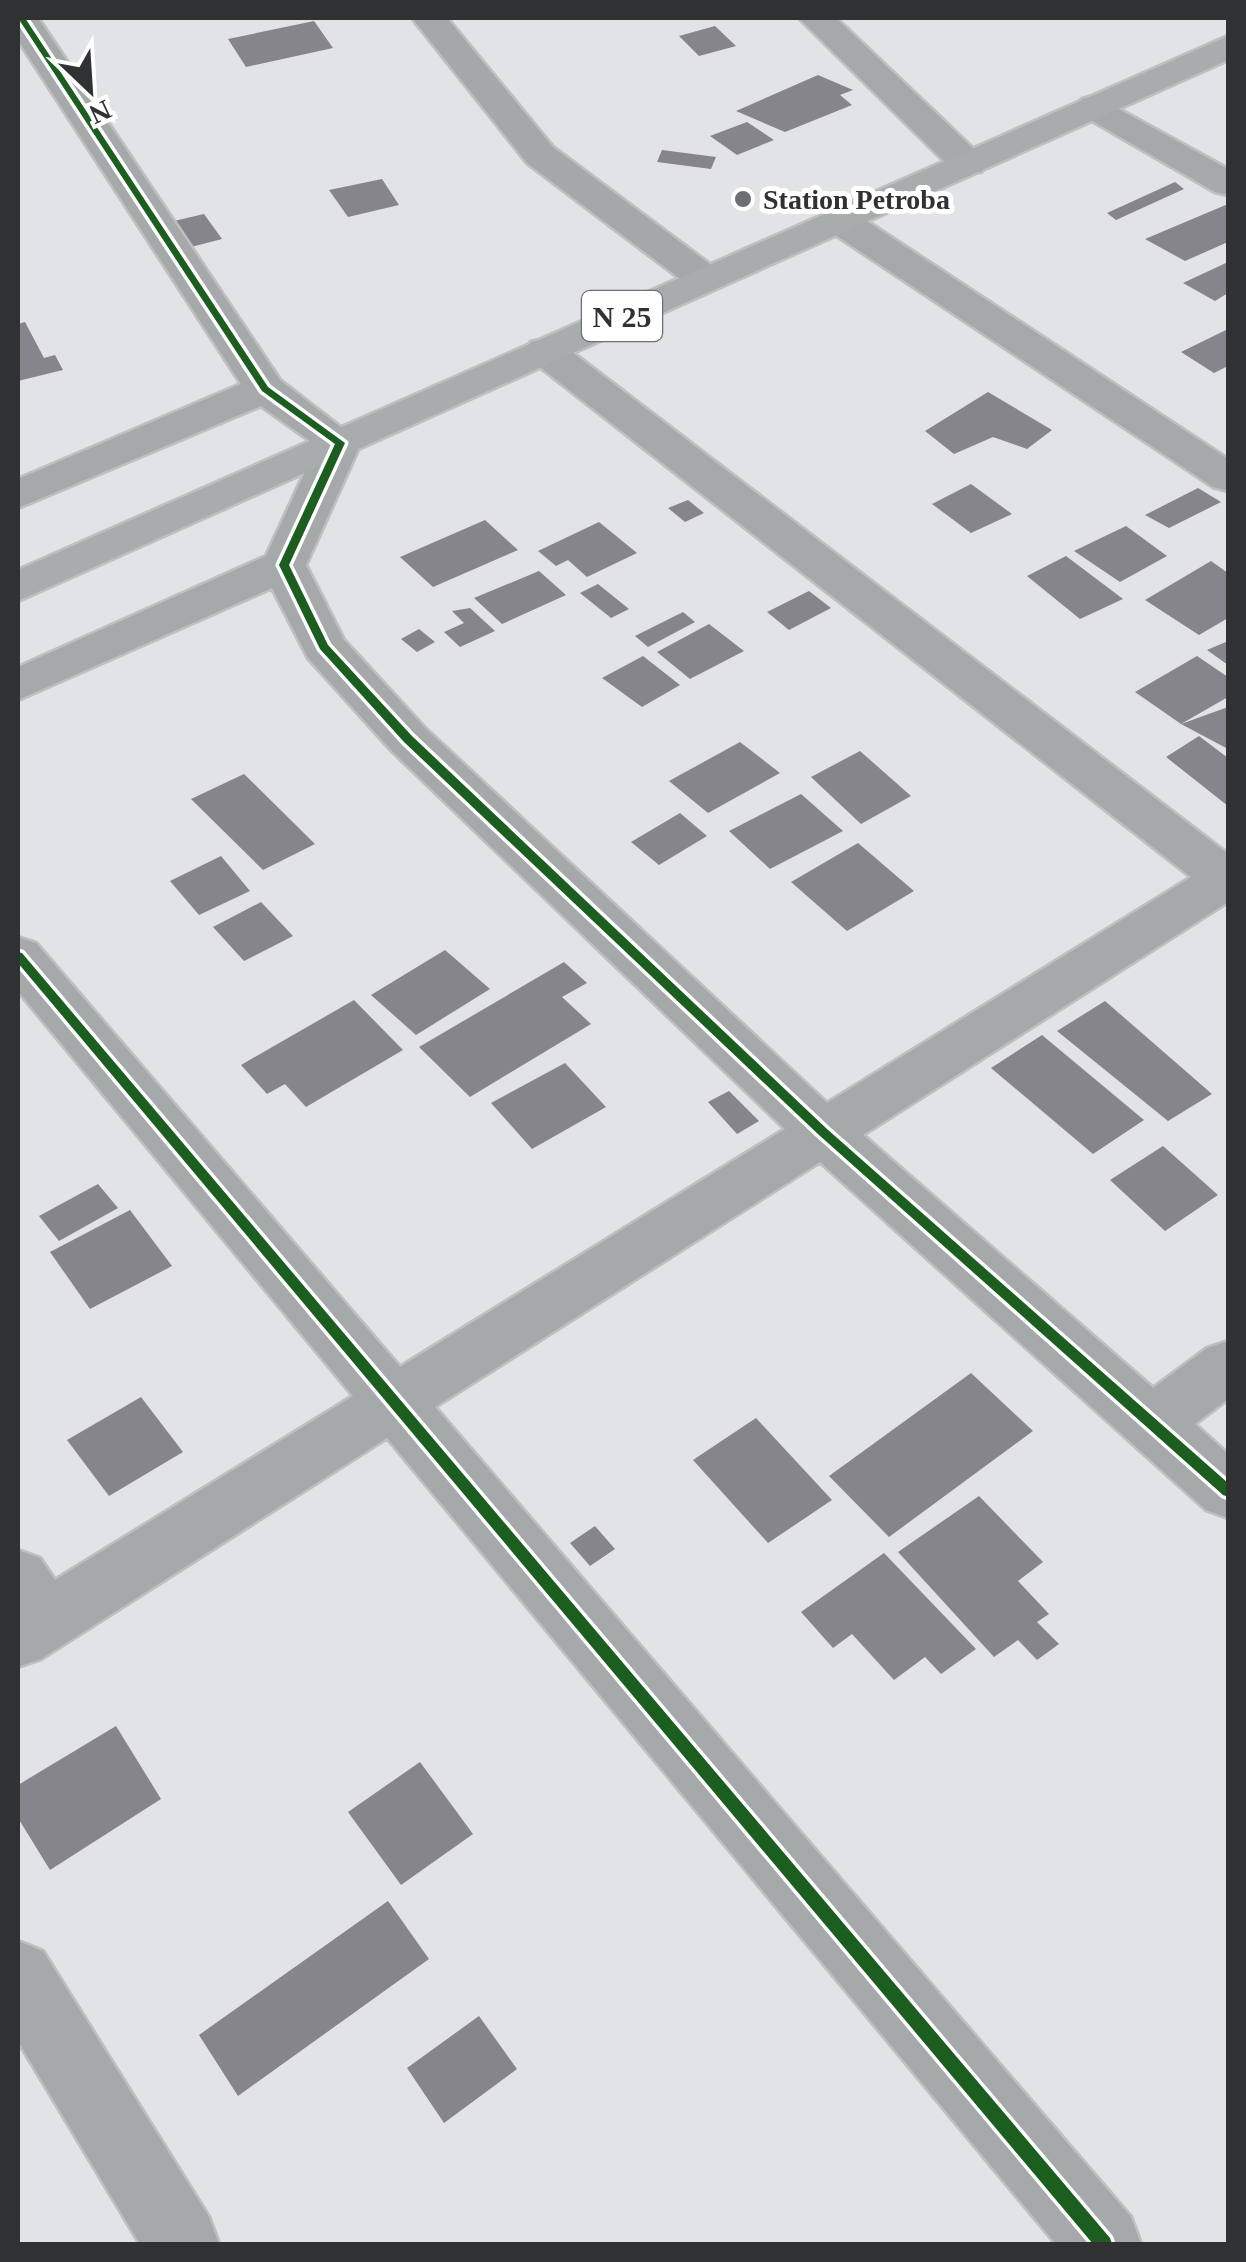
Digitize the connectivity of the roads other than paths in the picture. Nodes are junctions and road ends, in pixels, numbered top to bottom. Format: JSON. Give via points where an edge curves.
{"nodes":[{"id":1,"x":21,"y":18,"type":"edge"},
{"id":2,"x":429,"y":18,"type":"edge"},
{"id":3,"x":816,"y":18,"type":"edge"},
{"id":4,"x":1228,"y":47,"type":"edge"},
{"id":5,"x":1096,"y":107,"type":"junction"},
{"id":6,"x":968,"y":164,"type":"junction"},
{"id":7,"x":1228,"y":184,"type":"edge"},
{"id":8,"x":839,"y":220,"type":"junction"},
{"id":9,"x":705,"y":278,"type":"junction"},
{"id":10,"x":545,"y":351,"type":"junction"},
{"id":11,"x":264,"y":389,"type":"junction"},
{"id":12,"x":340,"y":443,"type":"junction"},
{"id":13,"x":1228,"y":478,"type":"edge"},
{"id":14,"x":18,"y":495,"type":"edge"},
{"id":15,"x":284,"y":565,"type":"junction"},
{"id":16,"x":18,"y":587,"type":"edge"},
{"id":17,"x":18,"y":684,"type":"edge"},
{"id":18,"x":1228,"y":878,"type":"edge"},
{"id":19,"x":18,"y":956,"type":"edge"},
{"id":20,"x":824,"y":1132,"type":"junction"},
{"id":21,"x":1228,"y":1366,"type":"edge"},
{"id":22,"x":393,"y":1402,"type":"junction"},
{"id":23,"x":1153,"y":1422,"type":"junction"},
{"id":24,"x":1228,"y":1491,"type":"edge"},
{"id":25,"x":27,"y":1612,"type":"edge"},
{"id":26,"x":18,"y":1976,"type":"edge"},
{"id":27,"x":182,"y":2244,"type":"edge"},
{"id":28,"x":1104,"y":2244,"type":"edge"}],
"edges":[{"from":1,"to":11,"type":"street"},
{"from":2,"to":9,"type":"street","via":[[540,156]]},
{"from":3,"to":6,"type":"street"},
{"from":4,"to":5,"type":"main road","number":"N 25"},
{"from":5,"to":6,"type":"main road","number":"N 25"},
{"from":5,"to":7,"type":"street"},
{"from":6,"to":8,"type":"main road","number":"N 25"},
{"from":8,"to":9,"type":"main road","number":"N 25"},
{"from":8,"to":13,"type":"street"},
{"from":9,"to":10,"type":"main road","number":"N 25"},
{"from":10,"to":12,"type":"main road","number":"N 25"},
{"from":10,"to":18,"type":"street"},
{"from":11,"to":12,"type":"street"},
{"from":11,"to":14,"type":"street"},
{"from":12,"to":15,"type":"street"},
{"from":12,"to":16,"type":"main road","number":"N 25"},
{"from":15,"to":17,"type":"street"},
{"from":15,"to":20,"type":"street","via":[[324,647],[408,739]]},
{"from":18,"to":20,"type":"street"},
{"from":19,"to":22,"type":"street"},
{"from":20,"to":22,"type":"street"},
{"from":20,"to":23,"type":"street"},
{"from":21,"to":23,"type":"street"},
{"from":22,"to":25,"type":"street"},
{"from":22,"to":28,"type":"street"},
{"from":23,"to":24,"type":"street"},
{"from":26,"to":27,"type":"street"}]}
